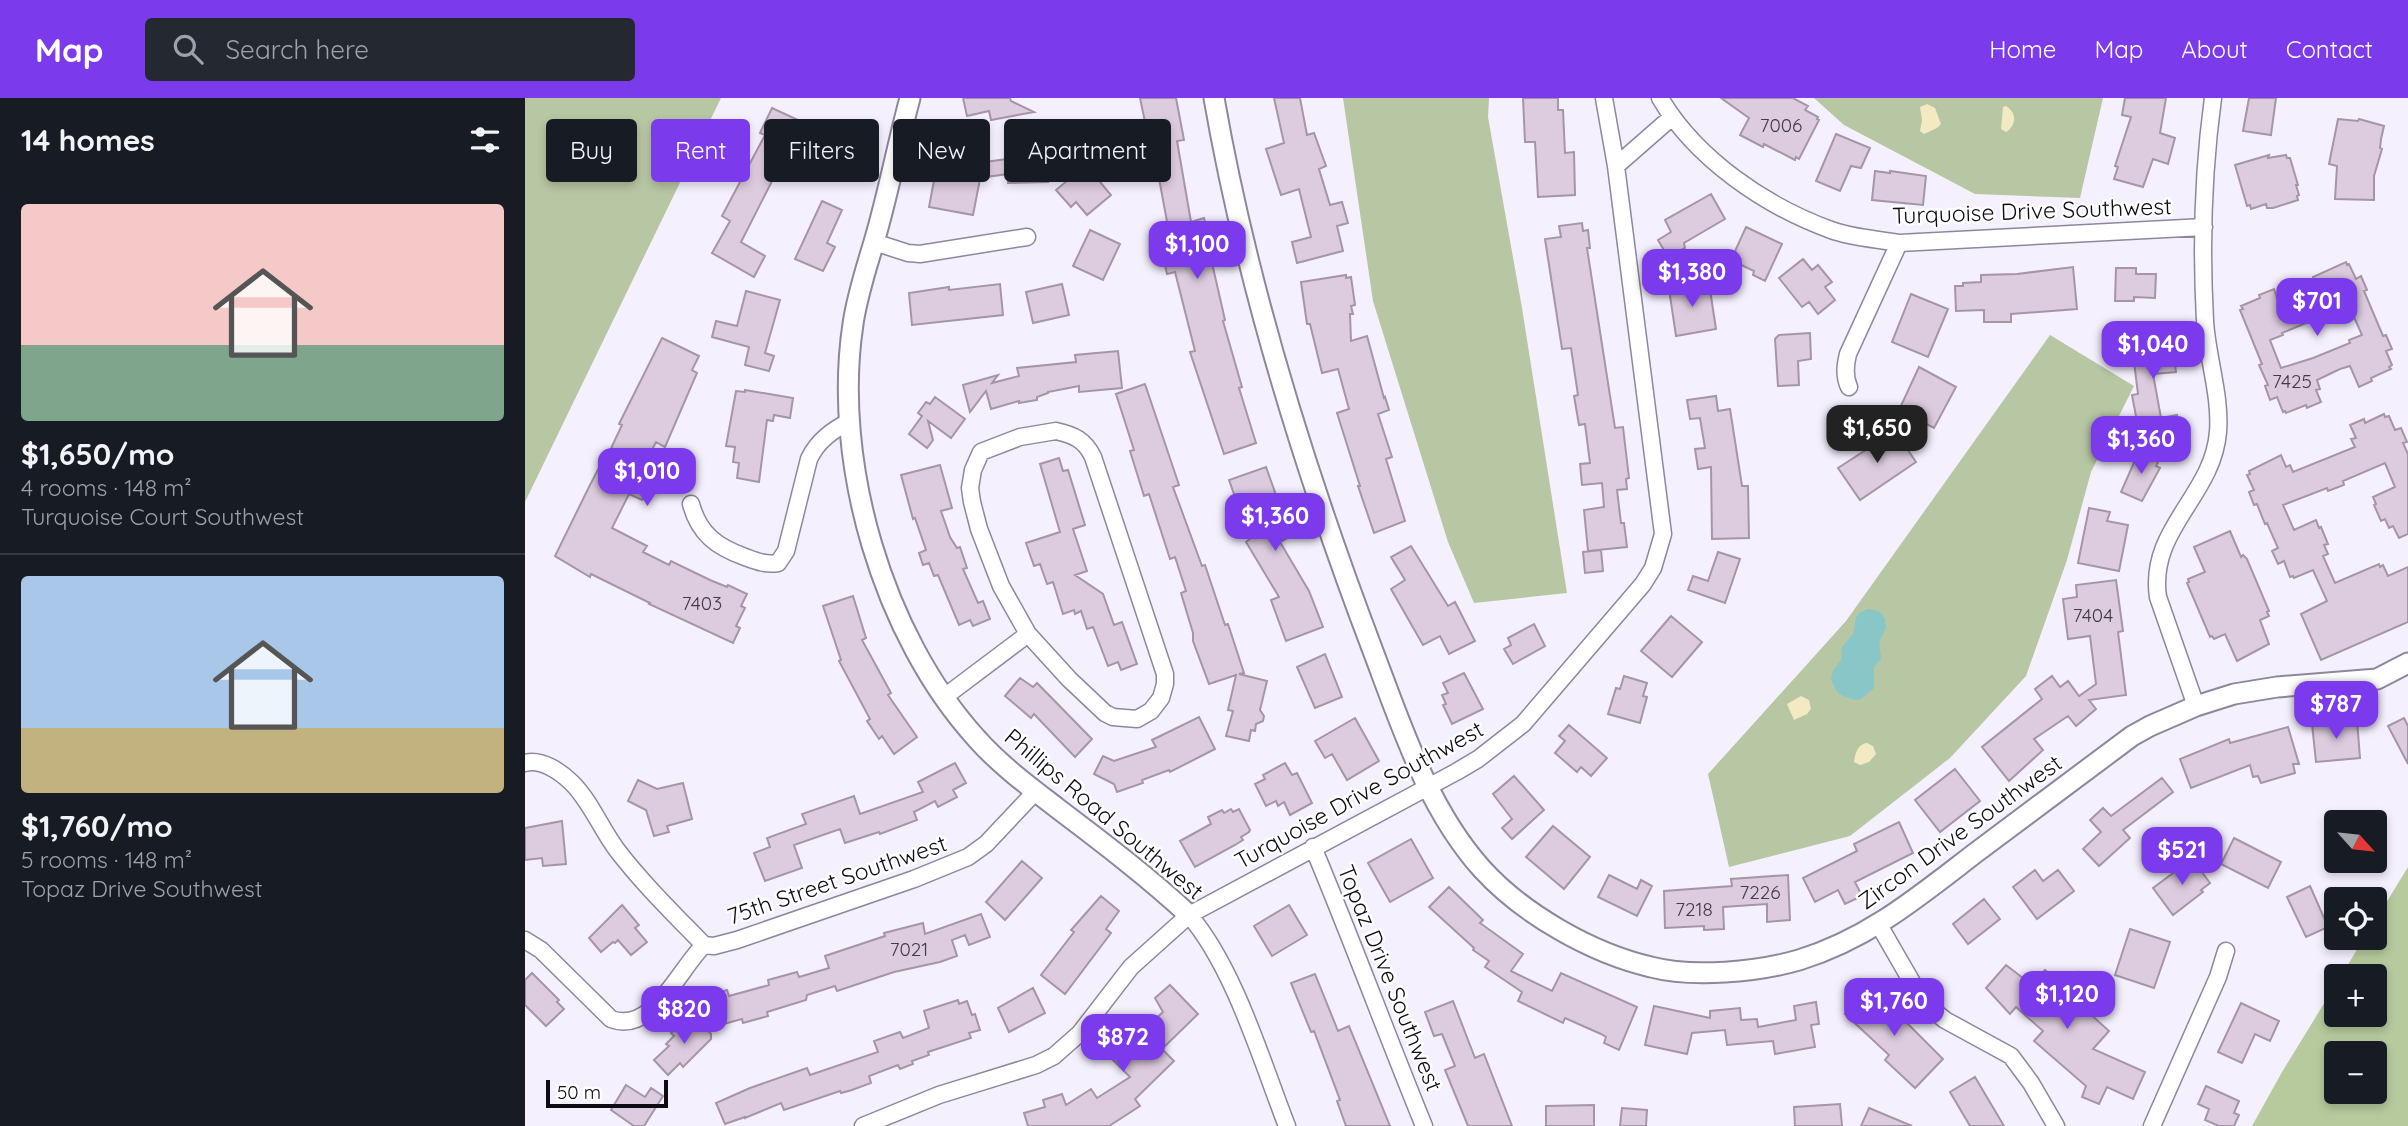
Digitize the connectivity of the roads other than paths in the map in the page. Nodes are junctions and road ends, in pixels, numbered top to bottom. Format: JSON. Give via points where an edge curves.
{"nodes":[{"id":1,"x":910,"y":98,"type":"edge"},
{"id":2,"x":1214,"y":98,"type":"edge"},
{"id":3,"x":1604,"y":98,"type":"edge"},
{"id":4,"x":1660,"y":98,"type":"edge"},
{"id":5,"x":2213,"y":98,"type":"edge"},
{"id":6,"x":1672,"y":117,"type":"junction"},
{"id":7,"x":1616,"y":166,"type":"junction"},
{"id":8,"x":2204,"y":227,"type":"junction"},
{"id":9,"x":1027,"y":237,"type":"dead end"},
{"id":10,"x":874,"y":242,"type":"junction"},
{"id":11,"x":1899,"y":243,"type":"junction"},
{"id":12,"x":1849,"y":387,"type":"dead end"},
{"id":13,"x":850,"y":421,"type":"junction"},
{"id":14,"x":691,"y":504,"type":"dead end"},
{"id":15,"x":1028,"y":634,"type":"junction"},
{"id":16,"x":2408,"y":663,"type":"edge"},
{"id":17,"x":943,"y":698,"type":"junction"},
{"id":18,"x":2196,"y":706,"type":"junction"},
{"id":19,"x":525,"y":762,"type":"edge"},
{"id":20,"x":1429,"y":786,"type":"junction"},
{"id":21,"x":1035,"y":792,"type":"junction"},
{"id":22,"x":1313,"y":847,"type":"junction"},
{"id":23,"x":1189,"y":915,"type":"junction"},
{"id":24,"x":1878,"y":925,"type":"junction"},
{"id":25,"x":525,"y":940,"type":"edge"},
{"id":26,"x":704,"y":945,"type":"junction"},
{"id":27,"x":2226,"y":951,"type":"dead end"},
{"id":28,"x":863,"y":1126,"type":"edge"},
{"id":29,"x":1287,"y":1126,"type":"edge"},
{"id":30,"x":1424,"y":1126,"type":"edge"},
{"id":31,"x":2056,"y":1126,"type":"edge"},
{"id":32,"x":2152,"y":1126,"type":"edge"}],
"edges":[{"from":1,"to":10,"type":"street","name":"Phillips Road Southwest"},
{"from":2,"to":20,"type":"street","name":"Zircon Drive Southwest","via":[[1253,279],[1301,452],[1389,694]]},
{"from":3,"to":7,"type":"street","name":"Turquoise Drive Southwest"},
{"from":4,"to":6,"type":"street","name":"Turquoise Drive Southwest"},
{"from":5,"to":8,"type":"street"},
{"from":6,"to":7,"type":"street"},
{"from":6,"to":11,"type":"street","name":"Turquoise Drive Southwest","via":[[1718,165],[1792,214],[1841,233]]},
{"from":7,"to":20,"type":"street","name":"Turquoise Drive Southwest","via":[[1664,534],[1661,549],[1630,602],[1523,724],[1478,759]]},
{"from":8,"to":11,"type":"street","name":"Turquoise Drive Southwest"},
{"from":8,"to":18,"type":"street","via":[[2205,323],[2218,429],[2211,467],[2162,547],[2156,582]]},
{"from":9,"to":10,"type":"street","via":[[920,254]]},
{"from":10,"to":13,"type":"street","name":"Phillips Road Southwest","via":[[853,323],[847,385]]},
{"from":11,"to":12,"type":"street","via":[[1848,354],[1845,379]]},
{"from":13,"to":14,"type":"street","via":[[815,447],[786,551],[778,563],[761,563],[725,550],[698,524]]},
{"from":13,"to":17,"type":"street","name":"Phillips Road Southwest","via":[[855,468],[879,566],[915,654]]},
{"from":15,"to":15,"type":"street","via":[[1069,679],[1113,717],[1137,719],[1161,698],[1165,674],[1093,457],[1080,439],[1056,431],[1020,437],[981,452],[970,488],[997,575]]},
{"from":15,"to":17,"type":"street"},
{"from":16,"to":18,"type":"street","name":"Zircon Drive Southwest","via":[[2377,679],[2255,690]]},
{"from":17,"to":21,"type":"street","name":"Phillips Road Southwest","via":[[978,740]]},
{"from":18,"to":24,"type":"street","name":"Zircon Drive Southwest","via":[[2132,736]]},
{"from":19,"to":26,"type":"street","via":[[545,765],[571,782],[646,886]]},
{"from":20,"to":22,"type":"street","name":"Turquoise Drive Southwest"},
{"from":20,"to":24,"type":"street","name":"Zircon Drive Southwest","via":[[1459,840],[1484,871],[1534,915],[1582,941],[1649,967],[1693,972],[1777,965],[1823,951]]},
{"from":21,"to":23,"type":"street","name":"Phillips Road Southwest"},
{"from":21,"to":26,"type":"street","name":"75th Street Southwest","via":[[986,845],[968,857],[737,940]]},
{"from":22,"to":23,"type":"street","name":"Turquoise Drive Southwest"},
{"from":22,"to":30,"type":"street","name":"Topaz Drive Southwest"},
{"from":23,"to":28,"type":"street","name":"Turquoise Drive Southwest","via":[[1131,967],[1080,1033],[1054,1056]]},
{"from":23,"to":29,"type":"street","name":"Phillips Road Southwest","via":[[1237,997]]},
{"from":24,"to":31,"type":"street","via":[[1924,1003],[1945,1020],[2011,1056]]},
{"from":25,"to":26,"type":"street","name":"75th Street Southwest","via":[[541,950],[599,1009],[621,1023],[644,1017]]},
{"from":27,"to":32,"type":"street"}]}
